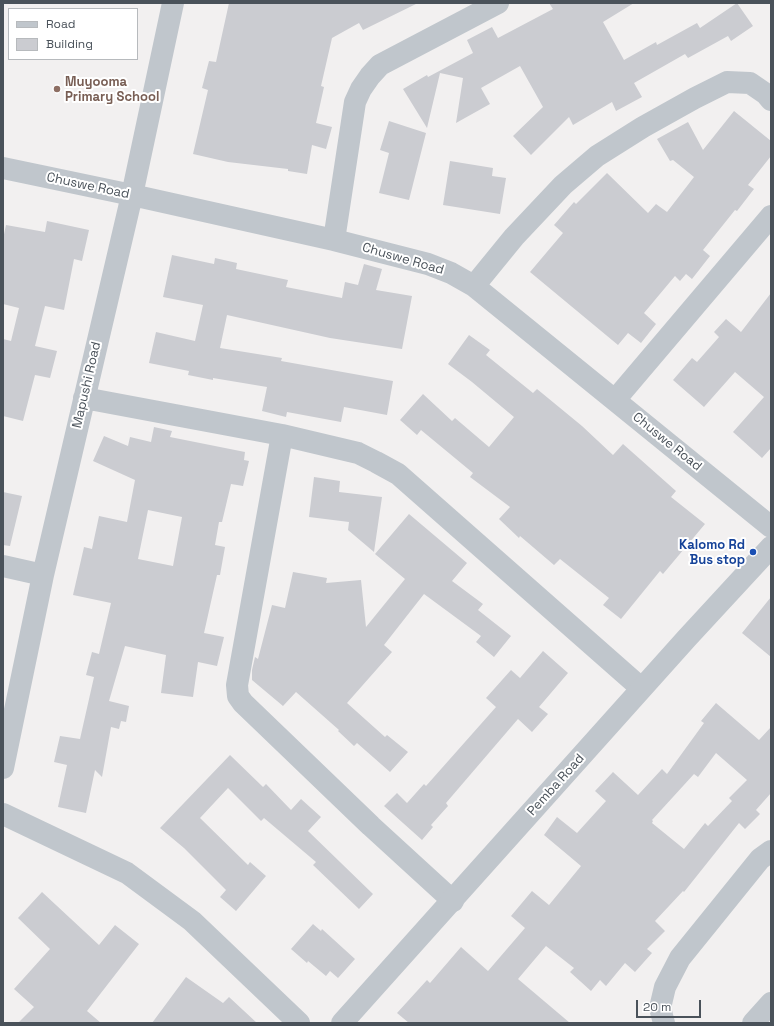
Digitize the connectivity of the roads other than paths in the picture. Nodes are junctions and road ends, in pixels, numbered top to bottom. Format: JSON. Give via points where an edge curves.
{"nodes":[{"id":1,"x":172,"y":3,"type":"edge"},
{"id":2,"x":498,"y":3,"type":"edge"},
{"id":3,"x":771,"y":100,"type":"edge"},
{"id":4,"x":3,"y":168,"type":"edge"},
{"id":5,"x":132,"y":195,"type":"junction"},
{"id":6,"x":771,"y":216,"type":"edge"},
{"id":7,"x":334,"y":240,"type":"junction"},
{"id":8,"x":474,"y":286,"type":"junction"},
{"id":9,"x":84,"y":398,"type":"junction"},
{"id":10,"x":615,"y":400,"type":"junction"},
{"id":11,"x":282,"y":435,"type":"junction"},
{"id":12,"x":771,"y":527,"type":"edge"},
{"id":13,"x":771,"y":546,"type":"edge"},
{"id":14,"x":3,"y":566,"type":"edge"},
{"id":15,"x":43,"y":575,"type":"junction"},
{"id":16,"x":641,"y":688,"type":"junction"},
{"id":17,"x":3,"y":768,"type":"edge"},
{"id":18,"x":3,"y":814,"type":"edge"},
{"id":19,"x":771,"y":850,"type":"edge"},
{"id":20,"x":452,"y":900,"type":"junction"},
{"id":21,"x":771,"y":1003,"type":"edge"},
{"id":22,"x":299,"y":1023,"type":"edge"},
{"id":23,"x":342,"y":1023,"type":"edge"},
{"id":24,"x":664,"y":1023,"type":"edge"},
{"id":25,"x":753,"y":1023,"type":"edge"}],
"edges":[{"from":1,"to":5,"type":"street","name":"Mapushi Road"},
{"from":2,"to":7,"type":"street","via":[[380,66],[361,89],[355,102]]},
{"from":3,"to":8,"type":"street","via":[[750,83],[728,82],[643,127],[597,156],[563,185],[514,237]]},
{"from":4,"to":5,"type":"street","name":"Chuswe Road"},
{"from":5,"to":7,"type":"street","name":"Chuswe Road"},
{"from":5,"to":9,"type":"street","name":"Mapushi Road"},
{"from":6,"to":10,"type":"street"},
{"from":7,"to":8,"type":"street","name":"Chuswe Road","via":[[428,264]]},
{"from":8,"to":10,"type":"street","name":"Chuswe Road"},
{"from":9,"to":11,"type":"street"},
{"from":9,"to":15,"type":"street","name":"Mapushi Road"},
{"from":10,"to":12,"type":"street","name":"Chuswe Road"},
{"from":11,"to":16,"type":"street","via":[[358,454],[398,474]]},
{"from":11,"to":20,"type":"street","via":[[237,685],[238,696],[371,826]]},
{"from":13,"to":16,"type":"street","name":"Pemba Road"},
{"from":14,"to":15,"type":"street"},
{"from":15,"to":17,"type":"street","name":"Mapushi Road"},
{"from":16,"to":20,"type":"street","name":"Pemba Road"},
{"from":18,"to":22,"type":"street","via":[[127,873],[192,921]]},
{"from":19,"to":24,"type":"street","via":[[760,859],[680,958],[663,994],[660,1008]]},
{"from":20,"to":23,"type":"street","name":"Pemba Road"},
{"from":21,"to":25,"type":"street"}]}
